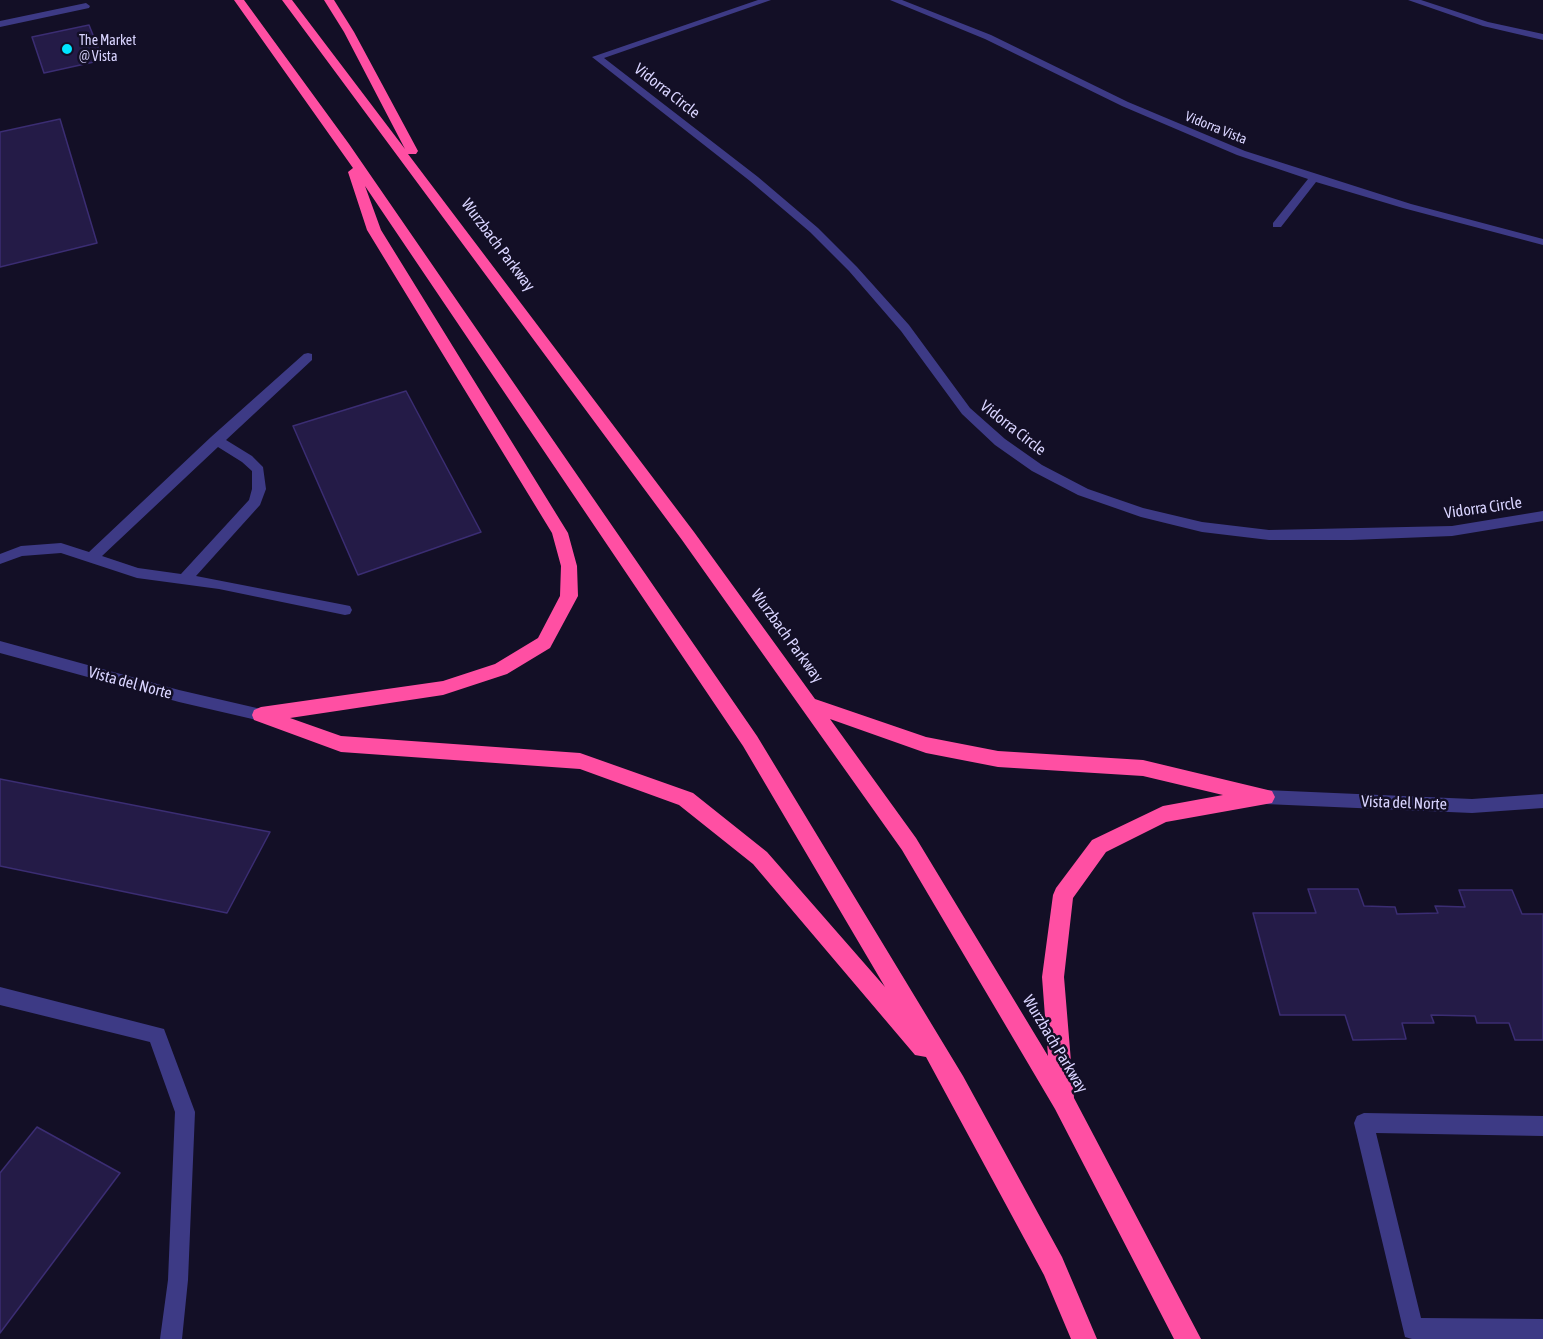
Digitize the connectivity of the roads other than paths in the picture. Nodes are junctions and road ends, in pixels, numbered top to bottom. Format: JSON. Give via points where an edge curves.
{"nodes":[{"id":1,"x":239,"y":0,"type":"edge"},
{"id":2,"x":287,"y":0,"type":"edge"},
{"id":3,"x":329,"y":0,"type":"edge"},
{"id":4,"x":767,"y":0,"type":"edge"},
{"id":5,"x":894,"y":0,"type":"edge"},
{"id":6,"x":1412,"y":0,"type":"edge"},
{"id":7,"x":86,"y":6,"type":"dead end"},
{"id":8,"x":0,"y":24,"type":"edge"},
{"id":9,"x":1543,"y":37,"type":"edge"},
{"id":10,"x":345,"y":147,"type":"junction"},
{"id":11,"x":1314,"y":178,"type":"junction"},
{"id":12,"x":440,"y":203,"type":"junction"},
{"id":13,"x":1277,"y":225,"type":"dead end"},
{"id":14,"x":1543,"y":242,"type":"edge"},
{"id":15,"x":308,"y":357,"type":"dead end"},
{"id":16,"x":216,"y":440,"type":"junction"},
{"id":17,"x":1543,"y":516,"type":"edge"},
{"id":18,"x":91,"y":558,"type":"junction"},
{"id":19,"x":0,"y":560,"type":"edge"},
{"id":20,"x":185,"y":579,"type":"junction"},
{"id":21,"x":345,"y":610,"type":"dead end"},
{"id":22,"x":0,"y":646,"type":"edge"},
{"id":23,"x":808,"y":704,"type":"junction"},
{"id":24,"x":261,"y":715,"type":"junction"},
{"id":25,"x":1265,"y":797,"type":"junction"},
{"id":26,"x":1543,"y":801,"type":"edge"},
{"id":27,"x":0,"y":996,"type":"edge"},
{"id":28,"x":956,"y":1084,"type":"junction"},
{"id":29,"x":1063,"y":1101,"type":"junction"},
{"id":30,"x":1543,"y":1126,"type":"edge"},
{"id":31,"x":1543,"y":1331,"type":"edge"},
{"id":32,"x":171,"y":1339,"type":"edge"},
{"id":33,"x":1084,"y":1339,"type":"edge"},
{"id":34,"x":1188,"y":1339,"type":"edge"}],
"edges":[{"from":1,"to":10,"type":"highway"},
{"from":2,"to":12,"type":"highway","name":"Wurzbach Parkway"},
{"from":3,"to":12,"type":"highway"},
{"from":4,"to":17,"type":"street","name":"Vidorra Circle","via":[[597,57],[814,230],[905,328],[966,411],[1037,468],[1083,492],[1141,512],[1269,535],[1452,531]]},
{"from":5,"to":11,"type":"street","name":"Vidorra Vista","via":[[988,36],[1181,129]]},
{"from":6,"to":9,"type":"street"},
{"from":7,"to":8,"type":"street"},
{"from":10,"to":24,"type":"highway","via":[[374,230],[560,533],[569,566],[569,596],[544,643],[501,669],[443,688]]},
{"from":10,"to":28,"type":"highway","via":[[750,741]]},
{"from":11,"to":13,"type":"street"},
{"from":11,"to":14,"type":"street","name":"Vidorra Vista"},
{"from":12,"to":23,"type":"highway","name":"Wurzbach Parkway"},
{"from":15,"to":16,"type":"street"},
{"from":16,"to":18,"type":"street"},
{"from":16,"to":20,"type":"street","via":[[258,470],[259,489],[255,502]]},
{"from":18,"to":19,"type":"street","via":[[61,548],[21,551]]},
{"from":18,"to":20,"type":"street","via":[[137,573]]},
{"from":20,"to":21,"type":"street"},
{"from":22,"to":24,"type":"street","name":"Vista del Norte"},
{"from":23,"to":25,"type":"highway","via":[[926,745],[998,759],[1143,768]]},
{"from":23,"to":29,"type":"highway","name":"Wurzbach Parkway","via":[[909,844]]},
{"from":24,"to":28,"type":"highway","via":[[341,744],[580,761],[686,799],[760,858]]},
{"from":25,"to":26,"type":"street","name":"Vista del Norte","via":[[1472,806]]},
{"from":25,"to":29,"type":"highway","via":[[1163,814],[1099,846],[1063,895],[1053,977]]},
{"from":27,"to":32,"type":"street","via":[[157,1035],[185,1112],[178,1280]]},
{"from":28,"to":33,"type":"highway","via":[[1053,1266]]},
{"from":29,"to":34,"type":"highway","name":"Wurzbach Parkway"},
{"from":30,"to":31,"type":"street","via":[[1364,1123],[1413,1329]]}]}
